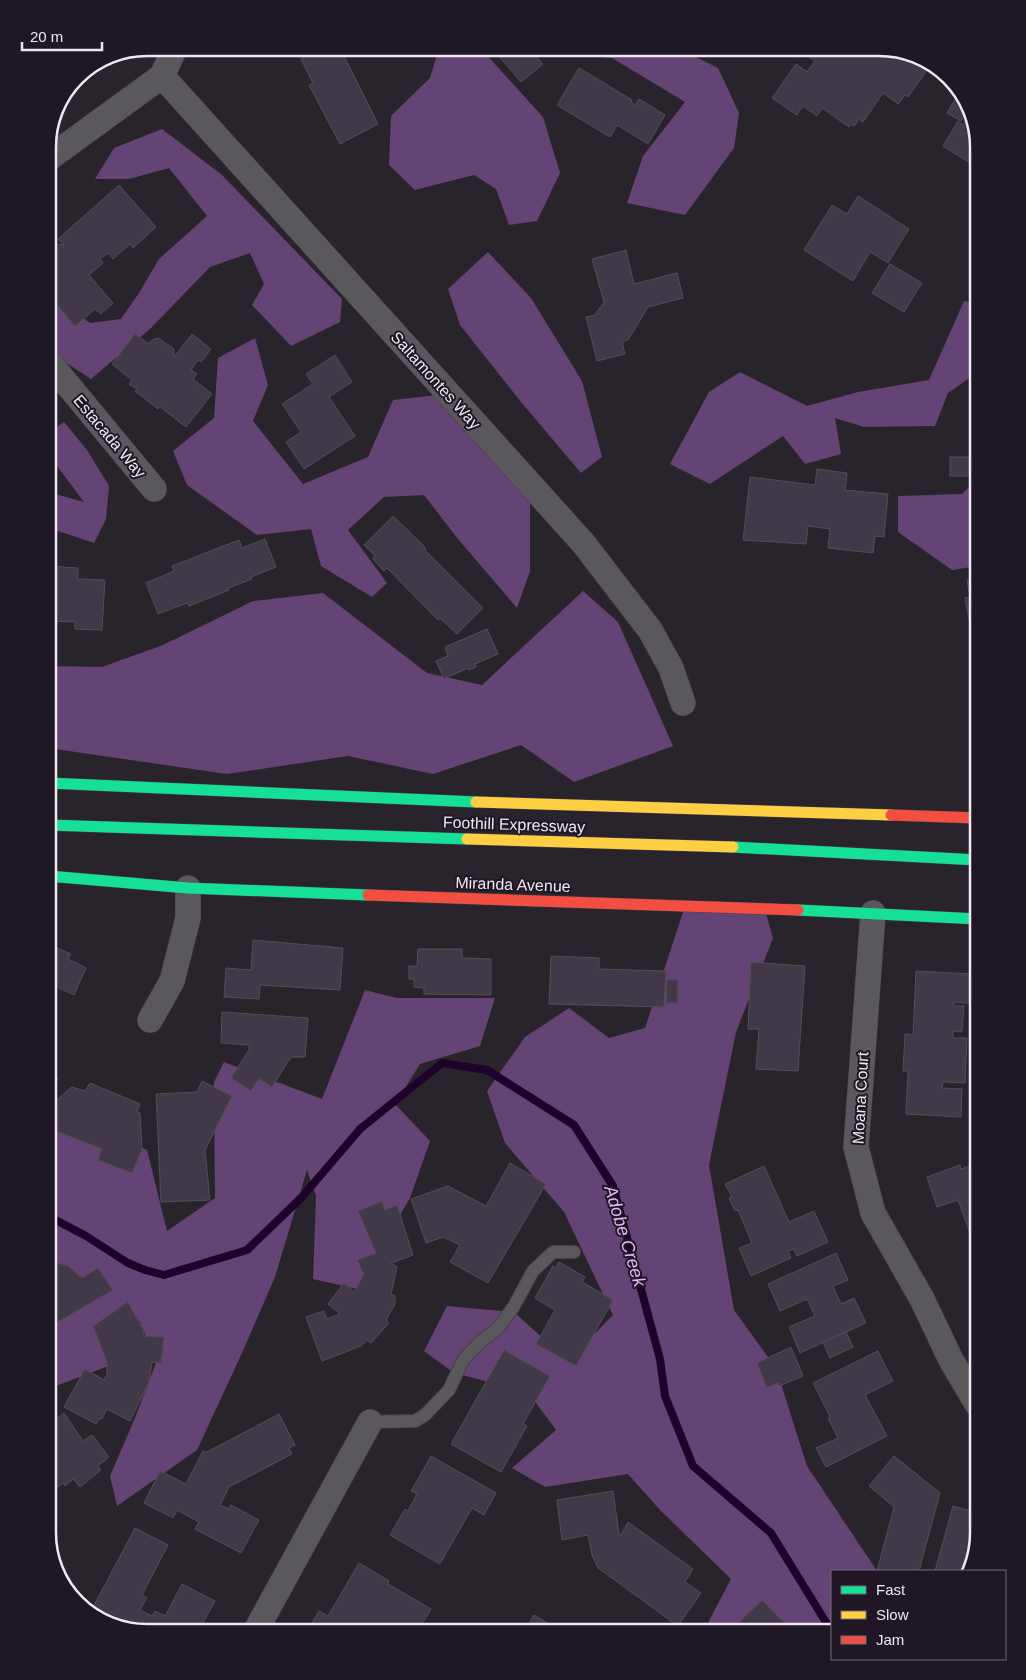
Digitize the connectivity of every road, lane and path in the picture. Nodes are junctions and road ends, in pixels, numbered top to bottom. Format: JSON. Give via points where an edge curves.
{"nodes":[{"id":1,"x":171,"y":56,"type":"edge"},
{"id":2,"x":162,"y":76,"type":"junction"},
{"id":3,"x":56,"y":153,"type":"edge"},
{"id":4,"x":56,"y":371,"type":"edge"},
{"id":5,"x":154,"y":489,"type":"dead end"},
{"id":6,"x":683,"y":703,"type":"dead end"},
{"id":7,"x":56,"y":783,"type":"edge"},
{"id":8,"x":970,"y":818,"type":"edge"},
{"id":9,"x":56,"y":825,"type":"edge"},
{"id":10,"x":970,"y":860,"type":"edge"},
{"id":11,"x":56,"y":877,"type":"edge"},
{"id":12,"x":188,"y":888,"type":"junction"},
{"id":13,"x":873,"y":913,"type":"junction"},
{"id":14,"x":970,"y":919,"type":"edge"},
{"id":15,"x":150,"y":1020,"type":"dead end"},
{"id":16,"x":574,"y":1252,"type":"dead end"},
{"id":17,"x":970,"y":1392,"type":"edge"},
{"id":18,"x":370,"y":1422,"type":"joint"},
{"id":19,"x":259,"y":1624,"type":"edge"}],
"edges":[{"from":1,"to":2,"type":"street"},
{"from":2,"to":3,"type":"street"},
{"from":2,"to":6,"type":"street","name":"Saltamontes Way","via":[[584,544],[650,630],[671,668]]},
{"from":4,"to":5,"type":"street","name":"Estacada Way"},
{"from":7,"to":8,"type":"main road","name":"Foothill Expressway","via":[[388,799]]},
{"from":9,"to":10,"type":"main road","name":"Foothill Expressway","via":[[761,848]]},
{"from":11,"to":12,"type":"main road","name":"Miranda Avenue"},
{"from":12,"to":13,"type":"main road","name":"Miranda Avenue"},
{"from":12,"to":15,"type":"street","via":[[188,918],[172,981]]},
{"from":13,"to":14,"type":"main road","name":"Miranda Avenue"},
{"from":13,"to":17,"type":"street","name":"Moana Court","via":[[856,1148],[873,1212]]},
{"from":16,"to":18,"type":"lane","via":[[553,1252],[533,1270],[499,1327],[463,1360],[449,1390],[425,1415],[414,1421]]},
{"from":18,"to":19,"type":"street"}]}
